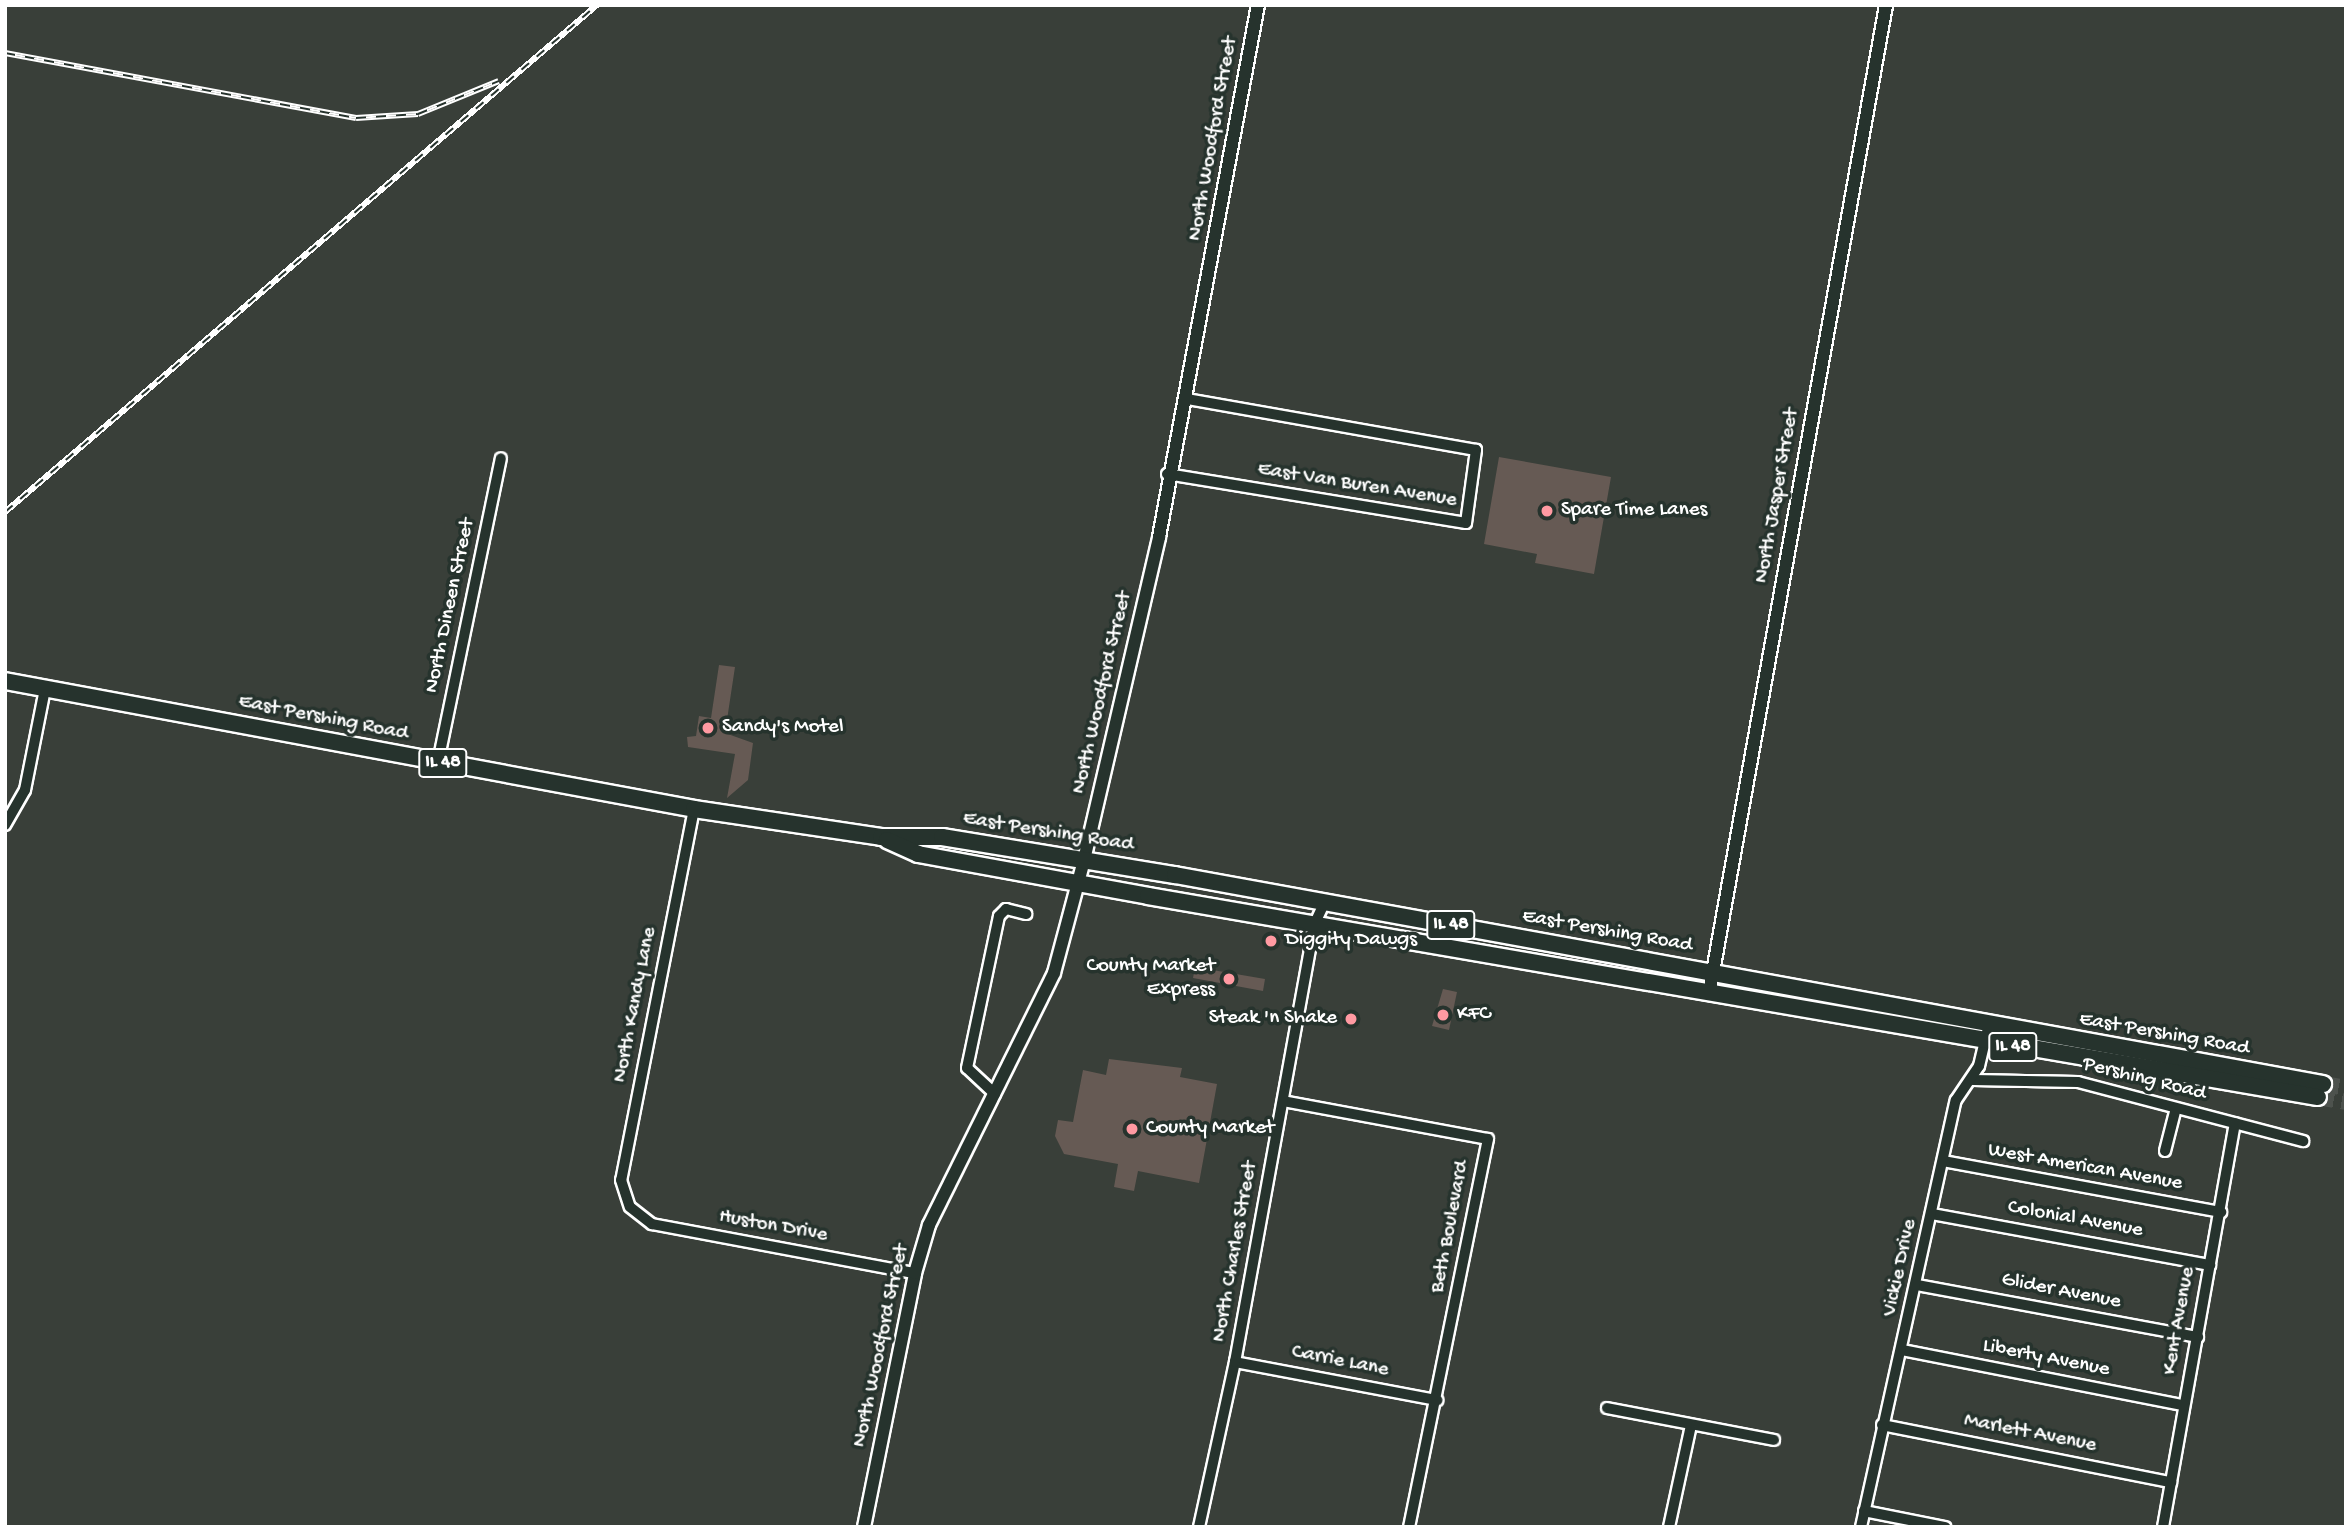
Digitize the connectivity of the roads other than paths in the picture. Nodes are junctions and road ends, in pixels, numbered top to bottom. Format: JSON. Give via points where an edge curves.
{"nodes":[{"id":1,"x":1258,"y":5,"type":"edge"},
{"id":2,"x":1886,"y":5,"type":"edge"},
{"id":3,"x":1186,"y":399,"type":"junction"},
{"id":4,"x":501,"y":458,"type":"dead end"},
{"id":5,"x":1167,"y":474,"type":"junction"},
{"id":6,"x":5,"y":681,"type":"edge"},
{"id":7,"x":45,"y":689,"type":"junction"},
{"id":8,"x":438,"y":762,"type":"junction"},
{"id":9,"x":694,"y":809,"type":"junction"},
{"id":10,"x":5,"y":825,"type":"edge"},
{"id":11,"x":881,"y":837,"type":"junction"},
{"id":12,"x":1084,"y":860,"type":"junction"},
{"id":13,"x":1078,"y":881,"type":"junction"},
{"id":14,"x":1325,"y":902,"type":"junction"},
{"id":15,"x":1026,"y":914,"type":"dead end"},
{"id":16,"x":1315,"y":923,"type":"junction"},
{"id":17,"x":1712,"y":973,"type":"junction"},
{"id":18,"x":1709,"y":994,"type":"junction"},
{"id":19,"x":1989,"y":1024,"type":"junction"},
{"id":20,"x":1985,"y":1042,"type":"junction"},
{"id":21,"x":1973,"y":1080,"type":"junction"},
{"id":22,"x":995,"y":1094,"type":"junction"},
{"id":23,"x":1283,"y":1101,"type":"junction"},
{"id":24,"x":2176,"y":1108,"type":"junction"},
{"id":25,"x":2235,"y":1123,"type":"junction"},
{"id":26,"x":2303,"y":1141,"type":"dead end"},
{"id":27,"x":2165,"y":1151,"type":"dead end"},
{"id":28,"x":1943,"y":1161,"type":"junction"},
{"id":29,"x":630,"y":1208,"type":"joint"},
{"id":30,"x":2221,"y":1212,"type":"junction"},
{"id":31,"x":1932,"y":1214,"type":"junction"},
{"id":32,"x":2210,"y":1265,"type":"junction"},
{"id":33,"x":915,"y":1273,"type":"junction"},
{"id":34,"x":1917,"y":1285,"type":"junction"},
{"id":35,"x":2198,"y":1337,"type":"junction"},
{"id":36,"x":1902,"y":1350,"type":"junction"},
{"id":37,"x":1235,"y":1362,"type":"junction"},
{"id":38,"x":1437,"y":1400,"type":"junction"},
{"id":39,"x":2183,"y":1405,"type":"junction"},
{"id":40,"x":1607,"y":1408,"type":"dead end"},
{"id":41,"x":1691,"y":1425,"type":"junction"},
{"id":42,"x":1882,"y":1425,"type":"junction"},
{"id":43,"x":1774,"y":1440,"type":"dead end"},
{"id":44,"x":2171,"y":1482,"type":"junction"},
{"id":45,"x":1864,"y":1511,"type":"junction"},
{"id":46,"x":864,"y":1527,"type":"edge"},
{"id":47,"x":1199,"y":1527,"type":"edge"},
{"id":48,"x":1409,"y":1527,"type":"edge"},
{"id":49,"x":1669,"y":1527,"type":"edge"},
{"id":50,"x":1861,"y":1527,"type":"edge"},
{"id":51,"x":1945,"y":1527,"type":"edge"},
{"id":52,"x":2163,"y":1527,"type":"edge"}],
"edges":[{"from":1,"to":3,"type":"street","name":"North Woodford Street"},
{"from":2,"to":17,"type":"street","name":"North Jasper Street"},
{"from":3,"to":5,"type":"street","name":"North Woodford Street"},
{"from":3,"to":5,"type":"street","name":"East Van Buren Avenue","via":[[1476,450],[1466,523]]},
{"from":4,"to":8,"type":"street","name":"North Dineen Street"},
{"from":5,"to":12,"type":"street","name":"North Woodford Street","via":[[1143,612]]},
{"from":6,"to":7,"type":"main road","name":"East Pershing Road","number":"IL 48"},
{"from":7,"to":8,"type":"main road","name":"East Pershing Road","number":"IL 48"},
{"from":7,"to":10,"type":"street","via":[[25,790]]},
{"from":8,"to":9,"type":"main road","name":"East Pershing Road","number":"IL 48"},
{"from":9,"to":11,"type":"main road","name":"East Pershing Road","number":"IL 48"},
{"from":9,"to":29,"type":"street","name":"North Kandy Lane","via":[[621,1180]]},
{"from":11,"to":12,"type":"main road","name":"East Pershing Road","number":"IL 48","via":[[942,837]]},
{"from":11,"to":13,"type":"main road","name":"East Pershing Road","number":"IL 48","via":[[918,854]]},
{"from":12,"to":13,"type":"street","name":"North Woodford Street"},
{"from":12,"to":14,"type":"main road","name":"East Pershing Road","number":"IL 48"},
{"from":13,"to":16,"type":"main road","name":"East Pershing Road","number":"IL 48"},
{"from":13,"to":22,"type":"street","name":"North Woodford Street","via":[[1054,973]]},
{"from":14,"to":16,"type":"street","name":"North Charles Street"},
{"from":14,"to":17,"type":"main road","name":"East Pershing Road","number":"IL 48"},
{"from":15,"to":22,"type":"street","via":[[1006,909],[999,916],[967,1068]]},
{"from":16,"to":18,"type":"main road","name":"East Pershing Road","number":"IL 48"},
{"from":16,"to":23,"type":"street","name":"North Charles Street"},
{"from":17,"to":18,"type":"street","name":"North Jasper Street"},
{"from":17,"to":19,"type":"main road","name":"East Pershing Road","number":"IL 48"},
{"from":18,"to":20,"type":"main road","name":"East Pershing Road","number":"IL 48"},
{"from":19,"to":20,"type":"street","name":"Vickie Drive"},
{"from":19,"to":20,"type":"main road","name":"East Pershing Road","number":"IL 48","via":[[2320,1091]]},
{"from":20,"to":21,"type":"street","name":"Vickie Drive"},
{"from":21,"to":24,"type":"street","name":"Pershing Road","via":[[2078,1082]]},
{"from":21,"to":28,"type":"street","name":"Vickie Drive","via":[[1956,1100]]},
{"from":22,"to":33,"type":"street","name":"North Woodford Street","via":[[950,1175]]},
{"from":23,"to":37,"type":"street","name":"North Charles Street"},
{"from":23,"to":38,"type":"street","name":"Beth Boulevard","via":[[1488,1139]]},
{"from":24,"to":25,"type":"street","name":"Pershing Road"},
{"from":24,"to":27,"type":"street"},
{"from":25,"to":26,"type":"street","name":"Pershing Road"},
{"from":25,"to":30,"type":"street","name":"Kent Avenue"},
{"from":28,"to":30,"type":"street","name":"West American Avenue"},
{"from":28,"to":31,"type":"street","name":"Vickie Drive"},
{"from":29,"to":33,"type":"street","name":"Huston Drive","via":[[652,1224]]},
{"from":30,"to":32,"type":"street","name":"Kent Avenue"},
{"from":31,"to":32,"type":"street","name":"Colonial Avenue"},
{"from":31,"to":34,"type":"street","name":"Vickie Drive"},
{"from":32,"to":35,"type":"street","name":"Kent Avenue"},
{"from":33,"to":46,"type":"street","name":"North Woodford Street"},
{"from":34,"to":35,"type":"street","name":"Glider Avenue"},
{"from":34,"to":36,"type":"street","name":"Vickie Drive"},
{"from":35,"to":39,"type":"street","name":"Kent Avenue"},
{"from":36,"to":39,"type":"street","name":"Liberty Avenue"},
{"from":36,"to":42,"type":"street","name":"Vickie Drive"},
{"from":37,"to":38,"type":"street","name":"Carrie Lane"},
{"from":37,"to":47,"type":"street","name":"North Charles Street"},
{"from":38,"to":48,"type":"street","name":"Beth Boulevard"},
{"from":39,"to":44,"type":"street","name":"Kent Avenue"},
{"from":40,"to":41,"type":"street"},
{"from":41,"to":43,"type":"street"},
{"from":41,"to":49,"type":"street"},
{"from":42,"to":44,"type":"street","name":"Marlett Avenue"},
{"from":42,"to":45,"type":"street","name":"Vickie Drive"},
{"from":44,"to":52,"type":"street","name":"Kent Avenue"},
{"from":45,"to":50,"type":"street","name":"Vickie Drive"},
{"from":45,"to":51,"type":"street"}]}
